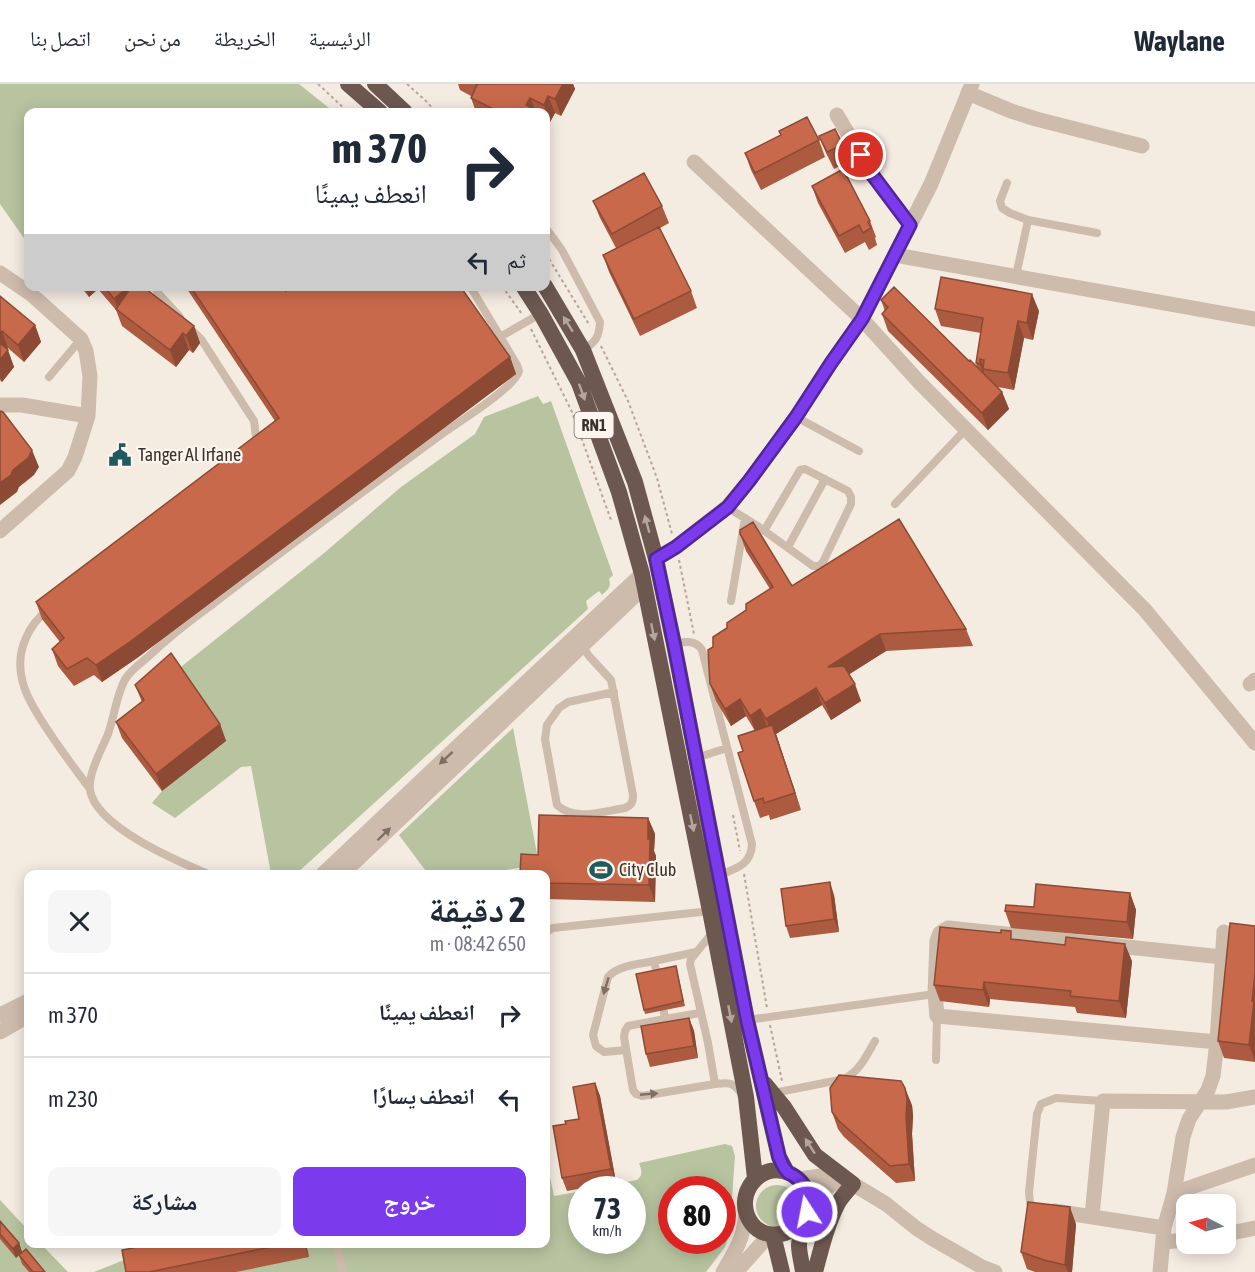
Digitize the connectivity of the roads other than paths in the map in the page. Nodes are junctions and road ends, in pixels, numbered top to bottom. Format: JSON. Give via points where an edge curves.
{"nodes":[{"id":1,"x":348,"y":84,"type":"edge"},
{"id":2,"x":375,"y":84,"type":"edge"},
{"id":3,"x":970,"y":88,"type":"edge"},
{"id":4,"x":375,"y":108,"type":"edge"},
{"id":5,"x":401,"y":108,"type":"edge"},
{"id":6,"x":837,"y":115,"type":"dead end"},
{"id":7,"x":1142,"y":146,"type":"dead end"},
{"id":8,"x":693,"y":162,"type":"dead end"},
{"id":9,"x":1007,"y":183,"type":"dead end"},
{"id":10,"x":1028,"y":220,"type":"junction"},
{"id":11,"x":910,"y":225,"type":"junction"},
{"id":12,"x":1097,"y":233,"type":"dead end"},
{"id":13,"x":550,"y":234,"type":"edge"},
{"id":14,"x":895,"y":255,"type":"junction"},
{"id":15,"x":0,"y":273,"type":"edge"},
{"id":16,"x":1016,"y":276,"type":"junction"},
{"id":17,"x":24,"y":289,"type":"edge"},
{"id":18,"x":27,"y":291,"type":"edge"},
{"id":19,"x":157,"y":291,"type":"edge"},
{"id":20,"x":473,"y":291,"type":"edge"},
{"id":21,"x":525,"y":291,"type":"edge"},
{"id":22,"x":548,"y":291,"type":"edge"},
{"id":23,"x":534,"y":317,"type":"junction"},
{"id":24,"x":862,"y":319,"type":"junction"},
{"id":25,"x":1255,"y":320,"type":"edge"},
{"id":26,"x":500,"y":337,"type":"junction"},
{"id":27,"x":81,"y":339,"type":"junction"},
{"id":28,"x":584,"y":350,"type":"junction"},
{"id":29,"x":49,"y":377,"type":"dead end"},
{"id":30,"x":0,"y":405,"type":"edge"},
{"id":31,"x":88,"y":416,"type":"junction"},
{"id":32,"x":796,"y":417,"type":"junction"},
{"id":33,"x":966,"y":429,"type":"junction"},
{"id":34,"x":859,"y":451,"type":"dead end"},
{"id":35,"x":249,"y":453,"type":"edge"},
{"id":36,"x":825,"y":479,"type":"junction"},
{"id":37,"x":895,"y":504,"type":"dead end"},
{"id":38,"x":728,"y":507,"type":"junction"},
{"id":39,"x":745,"y":518,"type":"junction"},
{"id":40,"x":0,"y":531,"type":"edge"},
{"id":41,"x":765,"y":531,"type":"junction"},
{"id":42,"x":788,"y":547,"type":"junction"},
{"id":43,"x":656,"y":559,"type":"junction"},
{"id":44,"x":643,"y":581,"type":"junction"},
{"id":45,"x":57,"y":602,"type":"edge"},
{"id":46,"x":731,"y":602,"type":"dead end"},
{"id":47,"x":674,"y":644,"type":"junction"},
{"id":48,"x":582,"y":646,"type":"junction"},
{"id":49,"x":614,"y":692,"type":"junction"},
{"id":50,"x":1255,"y":743,"type":"edge"},
{"id":51,"x":727,"y":748,"type":"junction"},
{"id":52,"x":696,"y":758,"type":"junction"},
{"id":53,"x":90,"y":789,"type":"junction"},
{"id":54,"x":200,"y":870,"type":"edge"},
{"id":55,"x":328,"y":870,"type":"edge"},
{"id":56,"x":346,"y":870,"type":"edge"},
{"id":57,"x":720,"y":875,"type":"junction"},
{"id":58,"x":710,"y":911,"type":"junction"},
{"id":59,"x":550,"y":930,"type":"edge"},
{"id":60,"x":714,"y":931,"type":"junction"},
{"id":61,"x":1224,"y":932,"type":"dead end"},
{"id":62,"x":696,"y":952,"type":"junction"},
{"id":63,"x":1222,"y":957,"type":"junction"},
{"id":64,"x":654,"y":961,"type":"junction"},
{"id":65,"x":659,"y":984,"type":"edge"},
{"id":66,"x":935,"y":994,"type":"junction"},
{"id":67,"x":661,"y":996,"type":"edge"},
{"id":68,"x":24,"y":1003,"type":"edge"},
{"id":69,"x":700,"y":1013,"type":"junction"},
{"id":70,"x":0,"y":1015,"type":"edge"},
{"id":71,"x":937,"y":1016,"type":"junction"},
{"id":72,"x":24,"y":1018,"type":"edge"},
{"id":73,"x":665,"y":1019,"type":"junction"},
{"id":74,"x":747,"y":1020,"type":"junction"},
{"id":75,"x":0,"y":1032,"type":"edge"},
{"id":76,"x":875,"y":1041,"type":"dead end"},
{"id":77,"x":1216,"y":1042,"type":"junction"},
{"id":78,"x":626,"y":1050,"type":"junction"},
{"id":79,"x":936,"y":1060,"type":"dead end"},
{"id":80,"x":761,"y":1078,"type":"junction"},
{"id":81,"x":715,"y":1084,"type":"junction"},
{"id":82,"x":772,"y":1094,"type":"junction"},
{"id":83,"x":1255,"y":1096,"type":"edge"},
{"id":84,"x":746,"y":1097,"type":"junction"},
{"id":85,"x":1103,"y":1101,"type":"junction"},
{"id":86,"x":1201,"y":1102,"type":"junction"},
{"id":87,"x":1255,"y":1166,"type":"edge"},
{"id":88,"x":793,"y":1176,"type":"junction"},
{"id":89,"x":755,"y":1178,"type":"junction"},
{"id":90,"x":846,"y":1183,"type":"junction"},
{"id":91,"x":1174,"y":1193,"type":"junction"},
{"id":92,"x":808,"y":1202,"type":"junction"},
{"id":93,"x":1039,"y":1209,"type":"joint"},
{"id":94,"x":746,"y":1212,"type":"junction"},
{"id":95,"x":1092,"y":1216,"type":"junction"},
{"id":96,"x":803,"y":1221,"type":"junction"},
{"id":97,"x":1255,"y":1227,"type":"edge"},
{"id":98,"x":1236,"y":1232,"type":"edge"},
{"id":99,"x":772,"y":1234,"type":"junction"},
{"id":100,"x":1164,"y":1235,"type":"junction"},
{"id":101,"x":1176,"y":1238,"type":"edge"},
{"id":102,"x":338,"y":1248,"type":"edge"},
{"id":103,"x":342,"y":1272,"type":"edge"},
{"id":104,"x":723,"y":1272,"type":"edge"},
{"id":105,"x":736,"y":1272,"type":"edge"},
{"id":106,"x":782,"y":1272,"type":"edge"},
{"id":107,"x":803,"y":1272,"type":"edge"},
{"id":108,"x":815,"y":1272,"type":"edge"},
{"id":109,"x":995,"y":1272,"type":"edge"},
{"id":110,"x":1160,"y":1272,"type":"edge"}],
"edges":[{"from":1,"to":4,"type":"highway"},
{"from":2,"to":5,"type":"highway"},
{"from":3,"to":7,"type":"street","via":[[1011,111]]},
{"from":3,"to":11,"type":"street"},
{"from":6,"to":11,"type":"street","via":[[871,173]]},
{"from":8,"to":24,"type":"street"},
{"from":9,"to":10,"type":"lane","via":[[1000,201],[1002,208]]},
{"from":10,"to":12,"type":"lane"},
{"from":10,"to":16,"type":"lane"},
{"from":11,"to":14,"type":"street"},
{"from":13,"to":28,"type":"lane","via":[[600,322],[597,338]]},
{"from":14,"to":16,"type":"street"},
{"from":14,"to":24,"type":"street"},
{"from":15,"to":17,"type":"street"},
{"from":16,"to":25,"type":"street"},
{"from":18,"to":27,"type":"street"},
{"from":19,"to":35,"type":"lane","via":[[201,339],[254,421],[256,437]]},
{"from":20,"to":26,"type":"lane"},
{"from":21,"to":23,"type":"highway","number":"RN1"},
{"from":28,"to":22,"type":"highway","number":"RN1","one_way":true},
{"from":23,"to":26,"type":"lane"},
{"from":23,"to":44,"type":"highway","number":"RN1","one_way":true,"via":[[579,382],[619,492]]},
{"from":24,"to":32,"type":"street"},
{"from":24,"to":33,"type":"street"},
{"from":26,"to":53,"type":"lane","via":[[519,371],[516,378],[240,583],[132,671],[125,679]]},
{"from":27,"to":29,"type":"lane"},
{"from":27,"to":31,"type":"street","via":[[90,376]]},
{"from":43,"to":28,"type":"highway","number":"RN1","one_way":true,"via":[[635,482]]},
{"from":30,"to":31,"type":"street"},
{"from":31,"to":40,"type":"street","via":[[68,471]]},
{"from":32,"to":34,"type":"lane"},
{"from":32,"to":38,"type":"street"},
{"from":33,"to":37,"type":"lane"},
{"from":33,"to":50,"type":"street","via":[[1145,610]]},
{"from":36,"to":41,"type":"lane","via":[[800,470]]},
{"from":36,"to":42,"type":"lane"},
{"from":36,"to":42,"type":"lane","via":[[848,491],[852,504],[823,562],[813,566]]},
{"from":38,"to":39,"type":"lane"},
{"from":38,"to":43,"type":"street"},
{"from":39,"to":41,"type":"lane"},
{"from":39,"to":46,"type":"lane"},
{"from":41,"to":42,"type":"lane"},
{"from":43,"to":47,"type":"highway","number":"RN1"},
{"from":44,"to":48,"type":"street"},
{"from":44,"to":55,"type":"street","one_way":true,"via":[[440,763]]},
{"from":44,"to":58,"type":"highway","number":"RN1","one_way":true},
{"from":45,"to":53,"type":"lane","via":[[32,624],[21,649],[20,673],[34,709]]},
{"from":47,"to":51,"type":"lane","via":[[691,641],[702,650]]},
{"from":47,"to":52,"type":"highway","number":"RN1"},
{"from":48,"to":49,"type":"lane","via":[[611,680]]},
{"from":56,"to":48,"type":"street","one_way":true},
{"from":49,"to":49,"type":"lane","via":[[633,802],[625,808],[572,814],[557,805],[545,739],[547,725],[568,702]]},
{"from":51,"to":52,"type":"lane"},
{"from":51,"to":57,"type":"lane","via":[[752,844],[749,858],[742,865]]},
{"from":52,"to":57,"type":"highway","number":"RN1"},
{"from":53,"to":54,"type":"lane","via":[[101,812],[123,831]]},
{"from":57,"to":74,"type":"highway","number":"RN1"},
{"from":58,"to":59,"type":"lane"},
{"from":58,"to":60,"type":"highway","number":"RN1"},
{"from":60,"to":62,"type":"lane"},
{"from":60,"to":84,"type":"highway","number":"RN1","one_way":true},
{"from":61,"to":63,"type":"street"},
{"from":62,"to":64,"type":"lane"},
{"from":62,"to":69,"type":"lane","via":[[690,964]]},
{"from":63,"to":66,"type":"street","via":[[948,928],[937,941]]},
{"from":63,"to":77,"type":"street"},
{"from":64,"to":65,"type":"lane"},
{"from":64,"to":78,"type":"lane","one_way":true,"via":[[621,969],[608,977],[593,1035],[596,1046],[604,1052]]},
{"from":66,"to":71,"type":"street"},
{"from":66,"to":74,"type":"lane"},
{"from":67,"to":73,"type":"lane"},
{"from":68,"to":70,"type":"street"},
{"from":69,"to":73,"type":"lane"},
{"from":69,"to":81,"type":"lane"},
{"from":71,"to":77,"type":"street"},
{"from":71,"to":79,"type":"lane"},
{"from":72,"to":75,"type":"street"},
{"from":73,"to":78,"type":"lane","via":[[628,1026],[624,1037]]},
{"from":74,"to":80,"type":"highway","number":"RN1"},
{"from":76,"to":82,"type":"lane","via":[[853,1074],[844,1079]]},
{"from":77,"to":86,"type":"street","via":[[1213,1076]]},
{"from":78,"to":81,"type":"lane","one_way":true,"via":[[636,1094]]},
{"from":80,"to":82,"type":"highway"},
{"from":80,"to":88,"type":"highway","number":"RN1","via":[[779,1157]]},
{"from":81,"to":84,"type":"lane","via":[[734,1084]]},
{"from":90,"to":82,"type":"highway","one_way":true,"via":[[815,1155]]},
{"from":83,"to":86,"type":"street"},
{"from":84,"to":89,"type":"highway","number":"RN1"},
{"from":85,"to":86,"type":"street"},
{"from":85,"to":93,"type":"lane","via":[[1056,1098],[1041,1104],[1029,1192],[1030,1203]]},
{"from":85,"to":95,"type":"street"},
{"from":86,"to":91,"type":"street","via":[[1183,1137]]},
{"from":87,"to":91,"type":"street"},
{"from":88,"to":89,"type":"highway","via":[[777,1171]]},
{"from":88,"to":90,"type":"street","via":[[821,1176]]},
{"from":88,"to":92,"type":"highway","number":"RN1","via":[[804,1186]]},
{"from":89,"to":94,"type":"highway","number":"RN1","via":[[746,1192]]},
{"from":90,"to":92,"type":"street","via":[[826,1188]]},
{"from":90,"to":108,"type":"highway","via":[[825,1234]]},
{"from":90,"to":109,"type":"street","via":[[886,1204],[933,1239]]},
{"from":91,"to":100,"type":"street"},
{"from":92,"to":96,"type":"highway"},
{"from":93,"to":95,"type":"street"},
{"from":94,"to":99,"type":"highway","via":[[758,1229]]},
{"from":94,"to":104,"type":"street","via":[[745,1228]]},
{"from":95,"to":100,"type":"street"},
{"from":96,"to":99,"type":"highway","via":[[790,1232]]},
{"from":96,"to":107,"type":"highway","via":[[799,1245]]},
{"from":97,"to":98,"type":"street"},
{"from":99,"to":105,"type":"street"},
{"from":99,"to":106,"type":"highway"},
{"from":100,"to":101,"type":"street"},
{"from":100,"to":110,"type":"street"},
{"from":102,"to":103,"type":"lane"}]}
